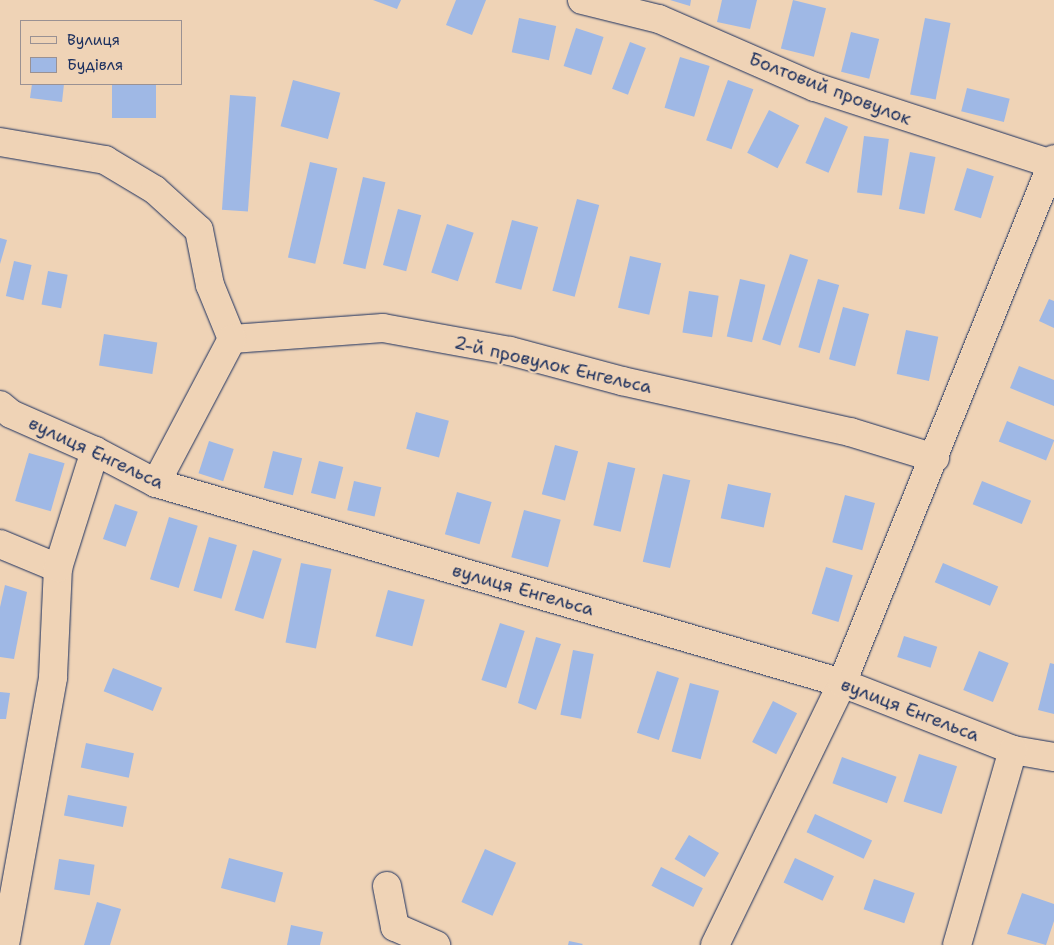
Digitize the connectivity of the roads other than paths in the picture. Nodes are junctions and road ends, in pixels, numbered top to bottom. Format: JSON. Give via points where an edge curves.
{"nodes":[{"id":1,"x":582,"y":0,"type":"edge"},
{"id":2,"x":0,"y":142,"type":"edge"},
{"id":3,"x":1053,"y":162,"type":"edge"},
{"id":4,"x":232,"y":339,"type":"junction"},
{"id":5,"x":0,"y":405,"type":"edge"},
{"id":6,"x":95,"y":451,"type":"junction"},
{"id":7,"x":935,"y":458,"type":"junction"},
{"id":8,"x":156,"y":483,"type":"junction"},
{"id":9,"x":0,"y":544,"type":"edge"},
{"id":10,"x":58,"y":568,"type":"junction"},
{"id":11,"x":842,"y":683,"type":"junction"},
{"id":12,"x":1013,"y":750,"type":"junction"},
{"id":13,"x":1054,"y":757,"type":"edge"},
{"id":14,"x":11,"y":854,"type":"edge"},
{"id":15,"x":387,"y":886,"type":"dead end"},
{"id":16,"x":5,"y":945,"type":"edge"},
{"id":17,"x":436,"y":945,"type":"edge"},
{"id":18,"x":715,"y":945,"type":"edge"},
{"id":19,"x":957,"y":945,"type":"edge"}],
"edges":[{"from":1,"to":3,"type":"street","name":"Болтовий провулок","via":[[659,19],[815,87]]},
{"from":2,"to":4,"type":"street","via":[[105,160],[155,190],[198,230],[210,285]]},
{"from":3,"to":7,"type":"street"},
{"from":4,"to":7,"type":"street","name":"2-й провулок Енгельса","via":[[383,328],[510,351],[622,381],[850,432]]},
{"from":4,"to":8,"type":"street"},
{"from":5,"to":6,"type":"street","name":"вулиця Енгельса","via":[[11,414]]},
{"from":6,"to":8,"type":"street","name":"вулиця Енгельса"},
{"from":6,"to":10,"type":"street"},
{"from":7,"to":11,"type":"street"},
{"from":8,"to":11,"type":"street","name":"вулиця Енгельса"},
{"from":9,"to":10,"type":"street"},
{"from":10,"to":14,"type":"street","via":[[53,677]]},
{"from":11,"to":12,"type":"street","name":"вулиця Енгельса"},
{"from":11,"to":18,"type":"street"},
{"from":12,"to":13,"type":"street","name":"вулиця Енгельса"},
{"from":12,"to":19,"type":"street"},
{"from":14,"to":16,"type":"street"},
{"from":15,"to":17,"type":"street","via":[[395,927]]}]}
